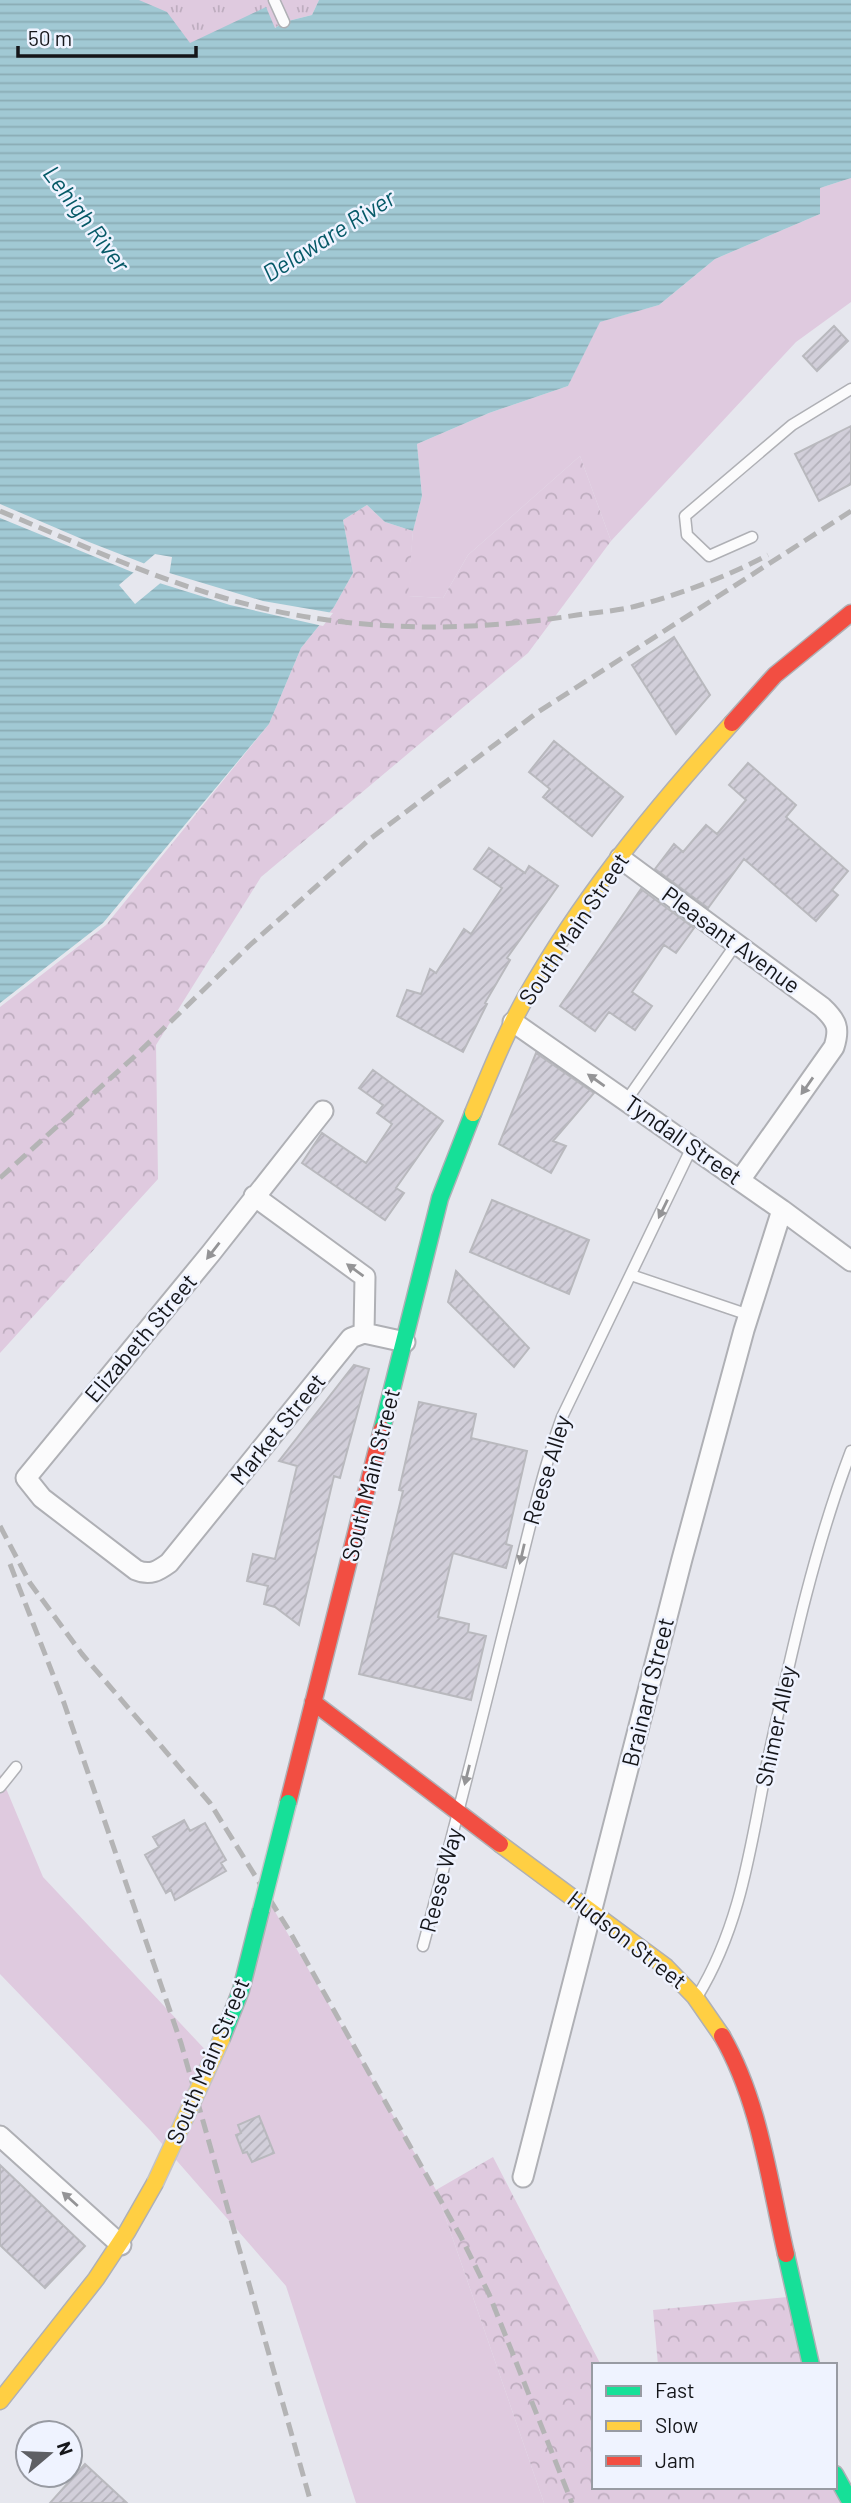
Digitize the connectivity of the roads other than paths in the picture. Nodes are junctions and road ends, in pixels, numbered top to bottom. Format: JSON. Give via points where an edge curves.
{"nodes":[{"id":1,"x":274,"y":0,"type":"edge"},
{"id":2,"x":284,"y":22,"type":"dead end"},
{"id":3,"x":851,"y":389,"type":"edge"},
{"id":4,"x":752,"y":537,"type":"dead end"},
{"id":5,"x":851,"y":613,"type":"edge"},
{"id":6,"x":620,"y":858,"type":"junction"},
{"id":7,"x":736,"y":944,"type":"junction"},
{"id":8,"x":513,"y":1022,"type":"junction"},
{"id":9,"x":626,"y":1101,"type":"junction"},
{"id":10,"x":323,"y":1111,"type":"dead end"},
{"id":11,"x":692,"y":1147,"type":"junction"},
{"id":12,"x":740,"y":1180,"type":"junction"},
{"id":13,"x":254,"y":1196,"type":"junction"},
{"id":14,"x":782,"y":1210,"type":"junction"},
{"id":15,"x":851,"y":1261,"type":"edge"},
{"id":16,"x":631,"y":1275,"type":"junction"},
{"id":17,"x":749,"y":1315,"type":"junction"},
{"id":18,"x":364,"y":1333,"type":"junction"},
{"id":19,"x":405,"y":1342,"type":"junction"},
{"id":20,"x":851,"y":1451,"type":"edge"},
{"id":21,"x":26,"y":1478,"type":"joint"},
{"id":22,"x":313,"y":1702,"type":"junction"},
{"id":23,"x":16,"y":1768,"type":"dead end"},
{"id":24,"x":0,"y":1787,"type":"edge"},
{"id":25,"x":458,"y":1813,"type":"junction"},
{"id":26,"x":592,"y":1912,"type":"junction"},
{"id":27,"x":423,"y":1947,"type":"dead end"},
{"id":28,"x":697,"y":1998,"type":"junction"},
{"id":29,"x":0,"y":2136,"type":"edge"},
{"id":30,"x":523,"y":2177,"type":"dead end"},
{"id":31,"x":121,"y":2245,"type":"junction"},
{"id":32,"x":811,"y":2363,"type":"edge"},
{"id":33,"x":0,"y":2401,"type":"edge"},
{"id":34,"x":837,"y":2478,"type":"edge"},
{"id":35,"x":851,"y":2503,"type":"edge"}],
"edges":[{"from":1,"to":2,"type":"lane"},
{"from":3,"to":4,"type":"lane","via":[[792,425],[685,516],[687,535],[709,556]]},
{"from":5,"to":6,"type":"main road","name":"South Main Street","via":[[775,675],[682,779]]},
{"from":6,"to":7,"type":"street","name":"Pleasant Avenue"},
{"from":6,"to":8,"type":"main road","name":"South Main Street","via":[[537,977]]},
{"from":7,"to":9,"type":"lane"},
{"from":7,"to":12,"type":"street","name":"Pleasant Avenue","one_way":true,"via":[[822,1007],[838,1035]]},
{"from":9,"to":8,"type":"street","name":"Tyndall Street","one_way":true},
{"from":8,"to":19,"type":"main road","name":"South Main Street","via":[[440,1198]]},
{"from":9,"to":11,"type":"street","name":"Tyndall Street"},
{"from":10,"to":13,"type":"street","name":"Elizabeth Street"},
{"from":11,"to":12,"type":"street","name":"Tyndall Street"},
{"from":11,"to":16,"type":"lane","name":"Reese Alley","one_way":true},
{"from":12,"to":14,"type":"street","name":"Tyndall Street"},
{"from":18,"to":13,"type":"street","one_way":true,"via":[[365,1277]]},
{"from":13,"to":21,"type":"street","name":"Elizabeth Street","one_way":true},
{"from":14,"to":15,"type":"street","name":"Tyndall Street"},
{"from":14,"to":17,"type":"street","name":"Brainard Street"},
{"from":16,"to":17,"type":"lane"},
{"from":16,"to":25,"type":"lane","name":"Reese Alley","one_way":true,"via":[[562,1417],[549,1454]]},
{"from":17,"to":26,"type":"street","name":"Brainard Street"},
{"from":18,"to":19,"type":"street"},
{"from":18,"to":21,"type":"street","name":"Market Street","via":[[351,1339],[338,1354],[158,1572],[136,1570],[42,1498]]},
{"from":19,"to":22,"type":"main road","name":"South Main Street"},
{"from":20,"to":28,"type":"lane","name":"Shimer Alley","via":[[815,1556],[737,1909],[722,1952]]},
{"from":22,"to":25,"type":"main road","name":"Hudson Street"},
{"from":22,"to":31,"type":"main road","name":"South Main Street","bridge":true,"via":[[241,1990],[155,2183]]},
{"from":23,"to":24,"type":"lane"},
{"from":25,"to":26,"type":"main road","name":"Hudson Street"},
{"from":25,"to":27,"type":"lane","name":"Reese Way"},
{"from":26,"to":28,"type":"main road","name":"Hudson Street","via":[[666,1967]]},
{"from":26,"to":30,"type":"street","name":"Brainard Street"},
{"from":28,"to":32,"type":"main road","name":"Hudson Street","via":[[743,2075]]},
{"from":31,"to":29,"type":"street","one_way":true},
{"from":31,"to":33,"type":"main road","name":"South Main Street"},
{"from":34,"to":35,"type":"main road"}]}
